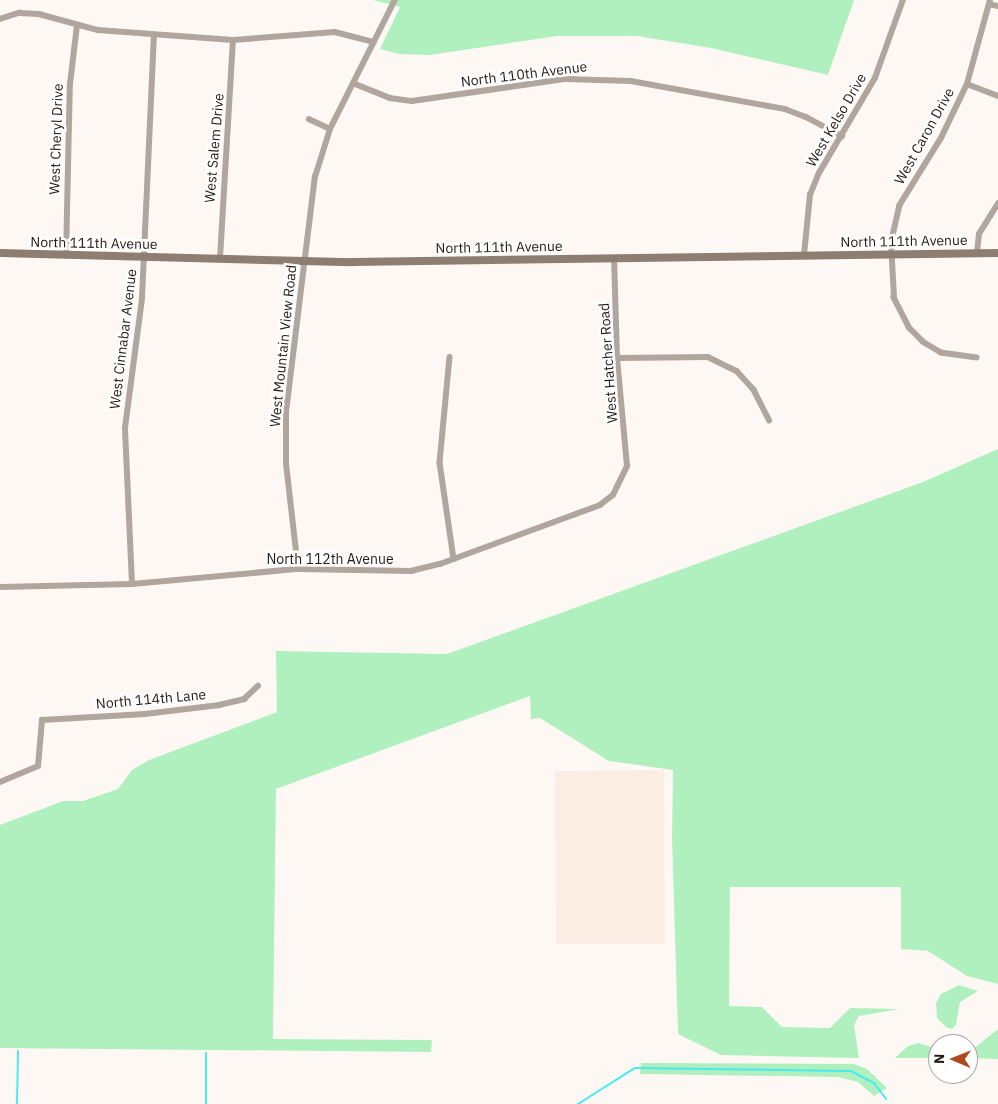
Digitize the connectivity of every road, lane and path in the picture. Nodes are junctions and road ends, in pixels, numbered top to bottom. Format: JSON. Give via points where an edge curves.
{"nodes":[{"id":1,"x":395,"y":0,"type":"edge"},
{"id":2,"x":903,"y":0,"type":"edge"},
{"id":3,"x":989,"y":2,"type":"edge"},
{"id":4,"x":998,"y":6,"type":"edge"},
{"id":5,"x":0,"y":19,"type":"edge"},
{"id":6,"x":77,"y":25,"type":"junction"},
{"id":7,"x":154,"y":36,"type":"junction"},
{"id":8,"x":233,"y":40,"type":"junction"},
{"id":9,"x":374,"y":42,"type":"junction"},
{"id":10,"x":353,"y":83,"type":"junction"},
{"id":11,"x":967,"y":84,"type":"junction"},
{"id":12,"x":998,"y":96,"type":"edge"},
{"id":13,"x":309,"y":119,"type":"dead end"},
{"id":14,"x":330,"y":129,"type":"junction"},
{"id":15,"x":842,"y":136,"type":"junction"},
{"id":16,"x":998,"y":203,"type":"edge"},
{"id":17,"x":0,"y":253,"type":"edge"},
{"id":18,"x":977,"y":253,"type":"junction"},
{"id":19,"x":998,"y":253,"type":"edge"},
{"id":20,"x":66,"y":254,"type":"junction"},
{"id":21,"x":891,"y":254,"type":"junction"},
{"id":22,"x":804,"y":255,"type":"junction"},
{"id":23,"x":144,"y":257,"type":"junction"},
{"id":24,"x":220,"y":258,"type":"junction"},
{"id":25,"x":614,"y":259,"type":"junction"},
{"id":26,"x":305,"y":261,"type":"junction"},
{"id":27,"x":450,"y":357,"type":"dead end"},
{"id":28,"x":617,"y":358,"type":"junction"},
{"id":29,"x":976,"y":358,"type":"dead end"},
{"id":30,"x":769,"y":420,"type":"dead end"},
{"id":31,"x":627,"y":466,"type":"joint"},
{"id":32,"x":454,"y":559,"type":"junction"},
{"id":33,"x":298,"y":569,"type":"junction"},
{"id":34,"x":132,"y":584,"type":"junction"},
{"id":35,"x":0,"y":587,"type":"edge"},
{"id":36,"x":258,"y":686,"type":"dead end"},
{"id":37,"x":0,"y":782,"type":"edge"}],
"edges":[{"from":1,"to":9,"type":"street","name":"West Mountain View Road"},
{"from":2,"to":15,"type":"street","name":"West Kelso Drive","via":[[883,62]]},
{"from":3,"to":4,"type":"street"},
{"from":3,"to":11,"type":"street","name":"West Caron Drive"},
{"from":5,"to":6,"type":"street","via":[[26,13]]},
{"from":6,"to":7,"type":"street"},
{"from":6,"to":20,"type":"street","name":"West Cheryl Drive","via":[[70,84]]},
{"from":7,"to":8,"type":"street"},
{"from":7,"to":23,"type":"street","name":"West Cinnabar Avenue"},
{"from":8,"to":9,"type":"street","via":[[335,32]]},
{"from":8,"to":24,"type":"street","name":"West Salem Drive","via":[[222,181]]},
{"from":9,"to":10,"type":"street","name":"West Mountain View Road"},
{"from":10,"to":14,"type":"street","name":"West Mountain View Road"},
{"from":10,"to":15,"type":"street","name":"North 110th Avenue","via":[[390,98],[412,101],[565,79],[631,81],[784,110],[806,116]]},
{"from":11,"to":12,"type":"street"},
{"from":11,"to":21,"type":"street","name":"West Caron Drive","via":[[940,138],[899,206]]},
{"from":13,"to":14,"type":"street"},
{"from":14,"to":26,"type":"street","name":"West Mountain View Road","via":[[317,168]]},
{"from":15,"to":22,"type":"street","name":"West Kelso Drive","via":[[819,173],[810,195],[804,227]]},
{"from":16,"to":18,"type":"street","via":[[979,234]]},
{"from":17,"to":20,"type":"street","name":"North 111th Avenue"},
{"from":18,"to":19,"type":"street","name":"North 111th Avenue"},
{"from":18,"to":21,"type":"street","name":"North 111th Avenue"},
{"from":20,"to":23,"type":"street","name":"North 111th Avenue"},
{"from":21,"to":22,"type":"street","name":"North 111th Avenue"},
{"from":21,"to":29,"type":"street","name":"West Caron Drive","via":[[894,298],[909,328],[941,353]]},
{"from":22,"to":25,"type":"street","name":"North 111th Avenue"},
{"from":23,"to":24,"type":"street","name":"North 111th Avenue"},
{"from":23,"to":34,"type":"street","name":"West Cinnabar Avenue","via":[[142,298],[125,428]]},
{"from":24,"to":26,"type":"street","name":"North 111th Avenue"},
{"from":25,"to":26,"type":"street","name":"North 111th Avenue"},
{"from":25,"to":28,"type":"street","name":"West Hatcher Road"},
{"from":26,"to":33,"type":"street","name":"West Mountain View Road","via":[[285,435]]},
{"from":27,"to":32,"type":"street","via":[[440,463]]},
{"from":28,"to":30,"type":"street","via":[[708,357],[737,371],[754,390]]},
{"from":28,"to":31,"type":"street","name":"West Hatcher Road"},
{"from":31,"to":32,"type":"street","name":"North 112th Avenue","via":[[613,495],[600,505]]},
{"from":32,"to":33,"type":"street","name":"North 112th Avenue","via":[[411,571]]},
{"from":33,"to":34,"type":"street","name":"North 112th Avenue"},
{"from":34,"to":35,"type":"street","name":"North 112th Avenue"},
{"from":36,"to":37,"type":"street","name":"North 114th Lane","via":[[244,699],[219,705],[145,714],[42,720],[38,766]]}]}
